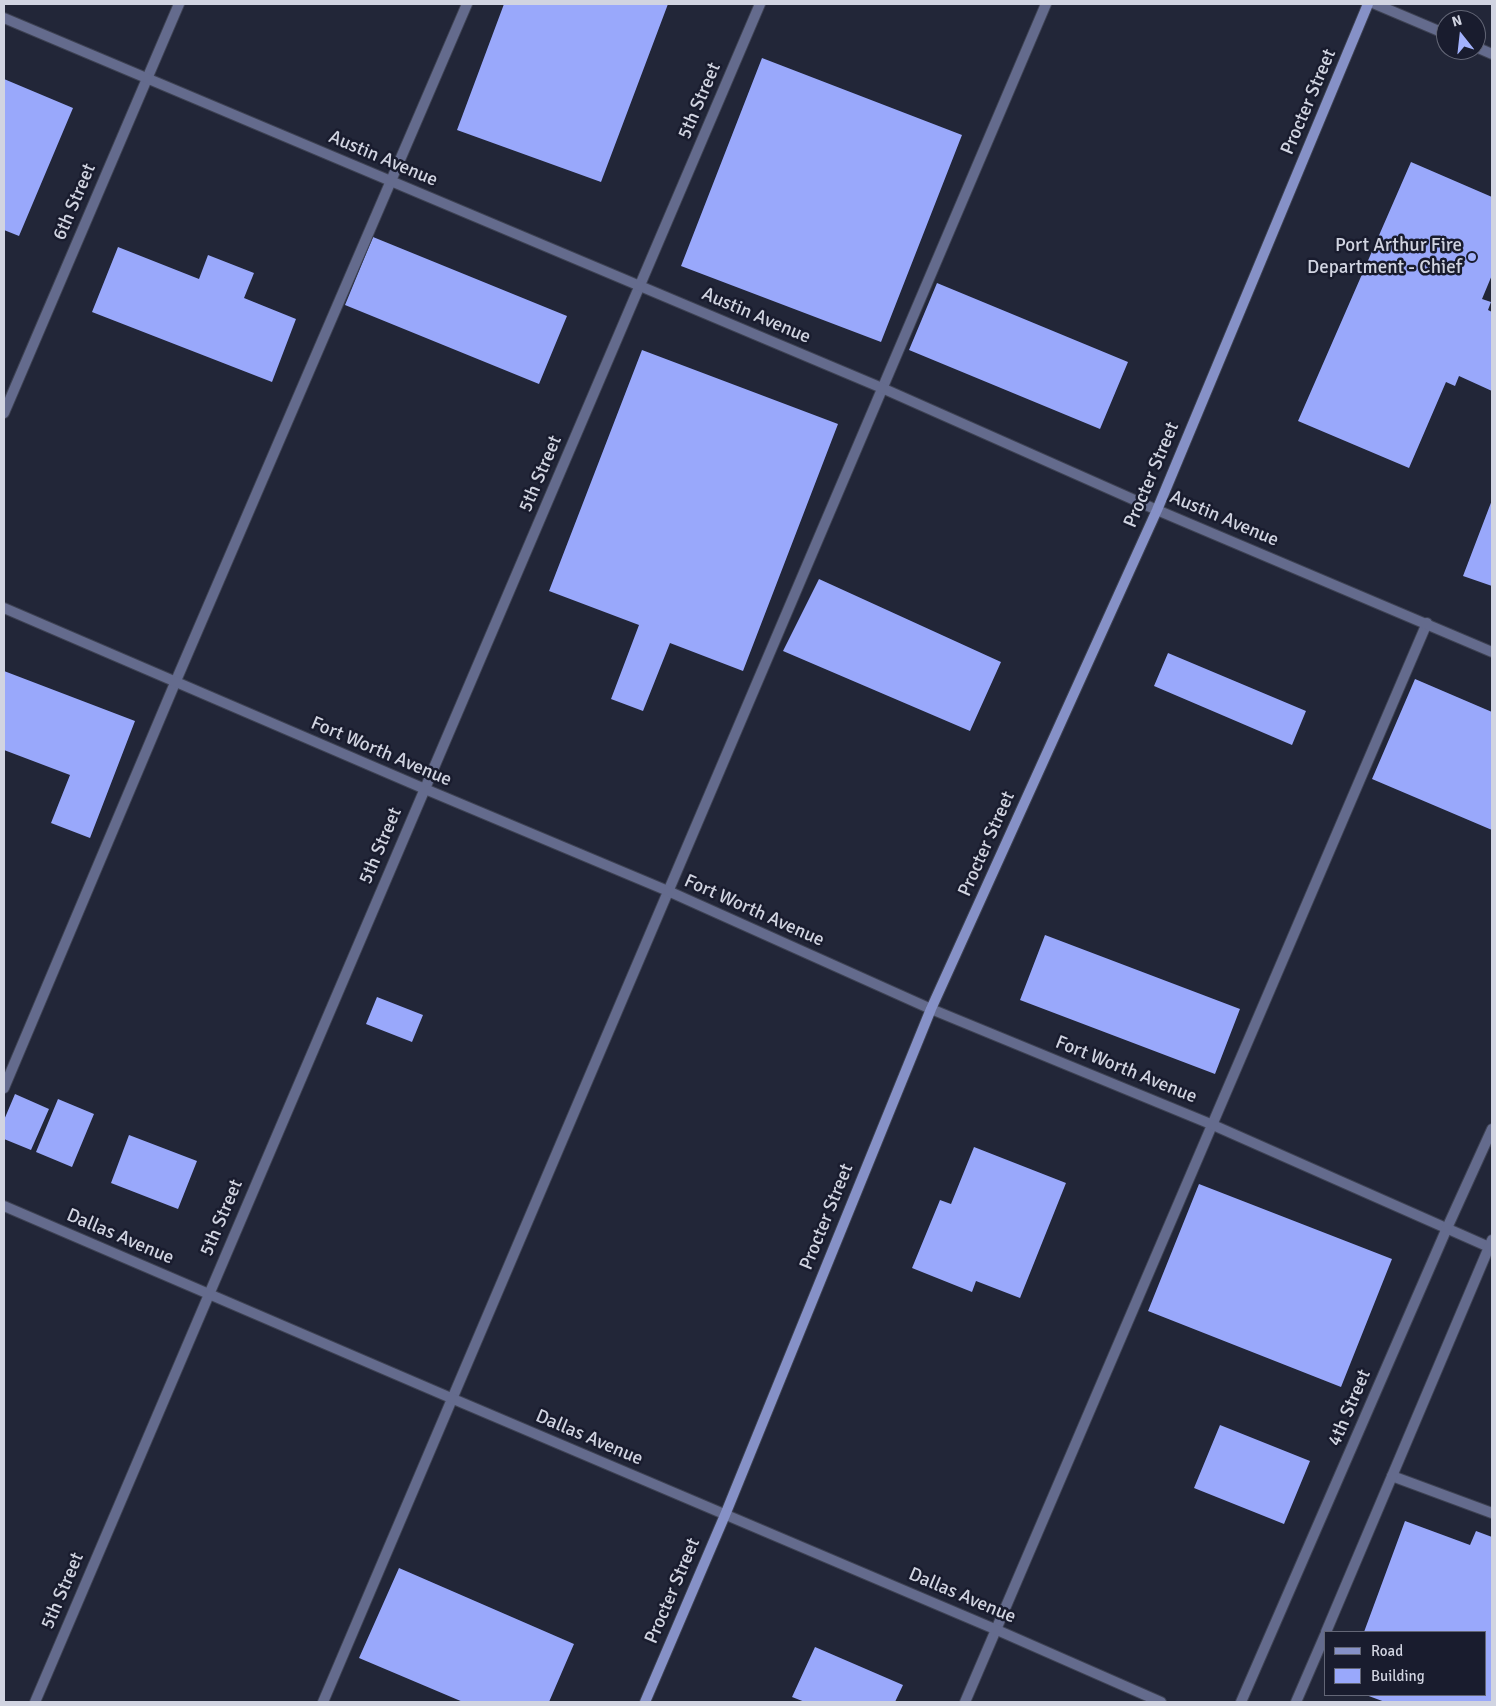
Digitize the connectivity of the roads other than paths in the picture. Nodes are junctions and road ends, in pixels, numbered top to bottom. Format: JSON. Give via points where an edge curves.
{"nodes":[{"id":1,"x":179,"y":4,"type":"edge"},
{"id":2,"x":467,"y":4,"type":"edge"},
{"id":3,"x":760,"y":4,"type":"edge"},
{"id":4,"x":1046,"y":4,"type":"edge"},
{"id":5,"x":1368,"y":4,"type":"edge"},
{"id":6,"x":1375,"y":4,"type":"edge"},
{"id":7,"x":4,"y":18,"type":"edge"},
{"id":8,"x":1436,"y":30,"type":"edge"},
{"id":9,"x":146,"y":79,"type":"junction"},
{"id":10,"x":391,"y":181,"type":"junction"},
{"id":11,"x":640,"y":286,"type":"junction"},
{"id":12,"x":882,"y":388,"type":"junction"},
{"id":13,"x":4,"y":413,"type":"edge"},
{"id":14,"x":1157,"y":510,"type":"junction"},
{"id":15,"x":4,"y":608,"type":"edge"},
{"id":16,"x":1427,"y":623,"type":"junction"},
{"id":17,"x":1492,"y":652,"type":"edge"},
{"id":18,"x":175,"y":683,"type":"junction"},
{"id":19,"x":425,"y":789,"type":"junction"},
{"id":20,"x":668,"y":891,"type":"junction"},
{"id":21,"x":931,"y":1009,"type":"junction"},
{"id":22,"x":4,"y":1088,"type":"edge"},
{"id":23,"x":1213,"y":1125,"type":"junction"},
{"id":24,"x":1492,"y":1129,"type":"edge"},
{"id":25,"x":4,"y":1206,"type":"edge"},
{"id":26,"x":1447,"y":1228,"type":"junction"},
{"id":27,"x":1491,"y":1245,"type":"edge"},
{"id":28,"x":208,"y":1293,"type":"junction"},
{"id":29,"x":451,"y":1398,"type":"junction"},
{"id":30,"x":1392,"y":1476,"type":"junction"},
{"id":31,"x":1492,"y":1513,"type":"edge"},
{"id":32,"x":724,"y":1515,"type":"junction"},
{"id":33,"x":997,"y":1630,"type":"junction"},
{"id":34,"x":1326,"y":1631,"type":"edge"},
{"id":35,"x":1324,"y":1636,"type":"edge"},
{"id":36,"x":35,"y":1702,"type":"edge"},
{"id":37,"x":323,"y":1702,"type":"edge"},
{"id":38,"x":645,"y":1702,"type":"edge"},
{"id":39,"x":966,"y":1702,"type":"edge"},
{"id":40,"x":1161,"y":1702,"type":"edge"},
{"id":41,"x":1241,"y":1702,"type":"edge"},
{"id":42,"x":1296,"y":1702,"type":"edge"}],
"edges":[{"from":1,"to":9,"type":"street","name":"6th Street"},
{"from":2,"to":10,"type":"street"},
{"from":3,"to":11,"type":"street","name":"5th Street"},
{"from":4,"to":12,"type":"street"},
{"from":5,"to":14,"type":"main road","name":"Procter Street"},
{"from":6,"to":8,"type":"street"},
{"from":7,"to":9,"type":"street","name":"Austin Avenue"},
{"from":9,"to":10,"type":"street","name":"Austin Avenue"},
{"from":9,"to":13,"type":"street","name":"6th Street"},
{"from":10,"to":11,"type":"street","name":"Austin Avenue"},
{"from":10,"to":18,"type":"street"},
{"from":11,"to":12,"type":"street","name":"Austin Avenue"},
{"from":11,"to":19,"type":"street","name":"5th Street"},
{"from":12,"to":14,"type":"street","name":"Austin Avenue"},
{"from":12,"to":20,"type":"street"},
{"from":14,"to":16,"type":"street","name":"Austin Avenue"},
{"from":14,"to":21,"type":"main road","name":"Procter Street"},
{"from":15,"to":18,"type":"street","name":"Fort Worth Avenue"},
{"from":16,"to":17,"type":"street","name":"Austin Avenue"},
{"from":16,"to":23,"type":"street"},
{"from":18,"to":19,"type":"street","name":"Fort Worth Avenue"},
{"from":18,"to":22,"type":"street"},
{"from":19,"to":20,"type":"street","name":"Fort Worth Avenue"},
{"from":19,"to":28,"type":"street","name":"5th Street"},
{"from":20,"to":21,"type":"street","name":"Fort Worth Avenue"},
{"from":20,"to":29,"type":"street"},
{"from":21,"to":23,"type":"street","name":"Fort Worth Avenue"},
{"from":21,"to":32,"type":"main road","name":"Procter Street"},
{"from":23,"to":26,"type":"street","name":"Fort Worth Avenue"},
{"from":23,"to":33,"type":"street"},
{"from":24,"to":26,"type":"street","name":"4th Street"},
{"from":25,"to":28,"type":"street","name":"Dallas Avenue"},
{"from":26,"to":27,"type":"street","name":"Fort Worth Avenue"},
{"from":26,"to":41,"type":"street","name":"4th Street"},
{"from":27,"to":30,"type":"street"},
{"from":28,"to":29,"type":"street","name":"Dallas Avenue"},
{"from":28,"to":36,"type":"street","name":"5th Street"},
{"from":29,"to":32,"type":"street","name":"Dallas Avenue"},
{"from":29,"to":37,"type":"street"},
{"from":30,"to":31,"type":"street"},
{"from":30,"to":34,"type":"street"},
{"from":32,"to":33,"type":"street","name":"Dallas Avenue"},
{"from":32,"to":38,"type":"main road","name":"Procter Street"},
{"from":33,"to":39,"type":"street"},
{"from":33,"to":40,"type":"street","name":"Dallas Avenue"},
{"from":35,"to":42,"type":"street"}]}
